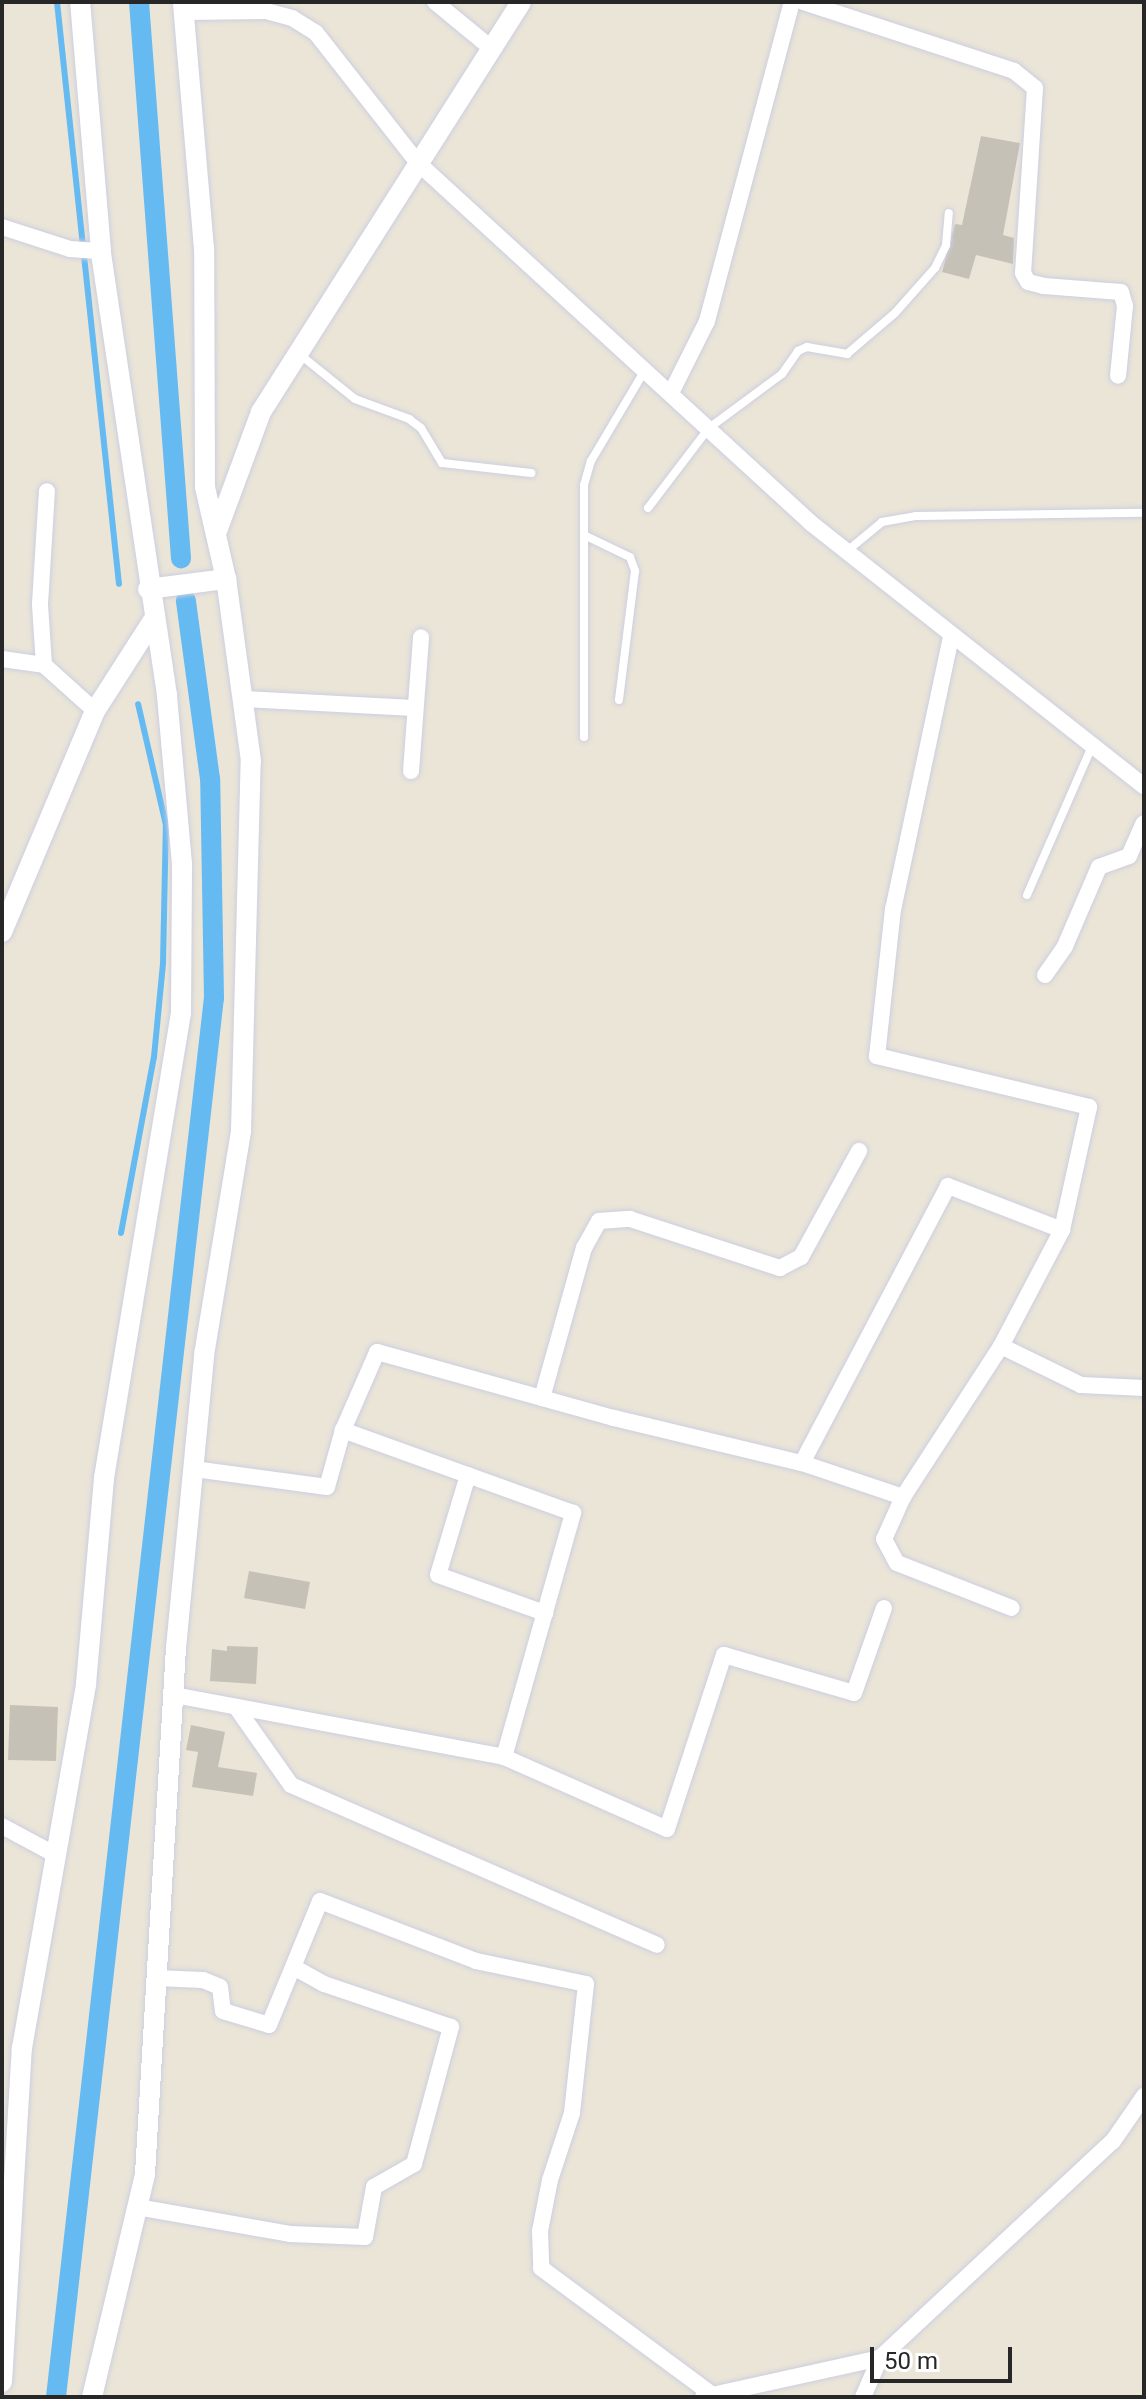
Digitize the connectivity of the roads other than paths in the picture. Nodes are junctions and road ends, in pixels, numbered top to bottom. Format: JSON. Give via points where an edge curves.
{"nodes":[{"id":1,"x":80,"y":2,"type":"edge"},
{"id":2,"x":435,"y":2,"type":"edge"},
{"id":3,"x":521,"y":2,"type":"edge"},
{"id":4,"x":792,"y":2,"type":"edge"},
{"id":5,"x":803,"y":2,"type":"edge"},
{"id":6,"x":184,"y":7,"type":"edge"},
{"id":7,"x":491,"y":48,"type":"junction"},
{"id":8,"x":417,"y":162,"type":"junction"},
{"id":9,"x":949,"y":213,"type":"dead end"},
{"id":10,"x":2,"y":227,"type":"edge"},
{"id":11,"x":95,"y":250,"type":"junction"},
{"id":12,"x":298,"y":353,"type":"junction"},
{"id":13,"x":645,"y":370,"type":"junction"},
{"id":14,"x":1118,"y":376,"type":"dead end"},
{"id":15,"x":671,"y":393,"type":"junction"},
{"id":16,"x":709,"y":428,"type":"junction"},
{"id":17,"x":531,"y":473,"type":"dead end"},
{"id":18,"x":47,"y":491,"type":"dead end"},
{"id":19,"x":648,"y":508,"type":"dead end"},
{"id":20,"x":1144,"y":513,"type":"edge"},
{"id":21,"x":217,"y":531,"type":"junction"},
{"id":22,"x":584,"y":535,"type":"junction"},
{"id":23,"x":846,"y":552,"type":"junction"},
{"id":24,"x":226,"y":579,"type":"junction"},
{"id":25,"x":148,"y":589,"type":"junction"},
{"id":26,"x":152,"y":622,"type":"junction"},
{"id":27,"x":421,"y":637,"type":"dead end"},
{"id":28,"x":951,"y":637,"type":"junction"},
{"id":29,"x":2,"y":659,"type":"edge"},
{"id":30,"x":44,"y":665,"type":"junction"},
{"id":31,"x":243,"y":699,"type":"junction"},
{"id":32,"x":619,"y":700,"type":"dead end"},
{"id":33,"x":415,"y":708,"type":"junction"},
{"id":34,"x":95,"y":711,"type":"junction"},
{"id":35,"x":584,"y":737,"type":"dead end"},
{"id":36,"x":1092,"y":746,"type":"junction"},
{"id":37,"x":411,"y":771,"type":"dead end"},
{"id":38,"x":1144,"y":786,"type":"edge"},
{"id":39,"x":1144,"y":823,"type":"edge"},
{"id":40,"x":1027,"y":895,"type":"dead end"},
{"id":41,"x":2,"y":932,"type":"edge"},
{"id":42,"x":1045,"y":975,"type":"dead end"},
{"id":43,"x":859,"y":1151,"type":"dead end"},
{"id":44,"x":1062,"y":1230,"type":"junction"},
{"id":45,"x":1001,"y":1346,"type":"junction"},
{"id":46,"x":1144,"y":1388,"type":"edge"},
{"id":47,"x":542,"y":1398,"type":"junction"},
{"id":48,"x":343,"y":1430,"type":"junction"},
{"id":49,"x":802,"y":1463,"type":"junction"},
{"id":50,"x":193,"y":1469,"type":"junction"},
{"id":51,"x":468,"y":1475,"type":"junction"},
{"id":52,"x":903,"y":1497,"type":"junction"},
{"id":53,"x":884,"y":1608,"type":"dead end"},
{"id":54,"x":1012,"y":1608,"type":"dead end"},
{"id":55,"x":545,"y":1613,"type":"junction"},
{"id":56,"x":174,"y":1695,"type":"junction"},
{"id":57,"x":236,"y":1707,"type":"junction"},
{"id":58,"x":504,"y":1757,"type":"junction"},
{"id":59,"x":2,"y":1826,"type":"edge"},
{"id":60,"x":54,"y":1854,"type":"junction"},
{"id":61,"x":657,"y":1945,"type":"dead end"},
{"id":62,"x":293,"y":1967,"type":"junction"},
{"id":63,"x":156,"y":1978,"type":"junction"},
{"id":64,"x":1144,"y":2096,"type":"edge"},
{"id":65,"x":1137,"y":2118,"type":"edge"},
{"id":66,"x":137,"y":2207,"type":"junction"},
{"id":67,"x":880,"y":2358,"type":"junction"},
{"id":68,"x":2,"y":2382,"type":"edge"},
{"id":69,"x":707,"y":2396,"type":"edge"},
{"id":70,"x":92,"y":2397,"type":"edge"},
{"id":71,"x":863,"y":2397,"type":"edge"}],
"edges":[{"from":1,"to":11,"type":"street"},
{"from":2,"to":7,"type":"street"},
{"from":3,"to":7,"type":"street"},
{"from":4,"to":15,"type":"street","via":[[707,321]]},
{"from":5,"to":14,"type":"street","via":[[1014,71],[1035,88],[1023,273],[1028,282],[1044,286],[1121,292],[1125,306]]},
{"from":6,"to":8,"type":"street","via":[[266,11],[292,18],[316,33]]},
{"from":6,"to":21,"type":"street","via":[[204,249],[205,487]]},
{"from":7,"to":8,"type":"street"},
{"from":8,"to":12,"type":"street"},
{"from":8,"to":13,"type":"street"},
{"from":9,"to":16,"type":"lane","via":[[946,245],[935,268],[895,313],[847,354],[807,347],[798,351],[782,374]]},
{"from":10,"to":11,"type":"street","via":[[70,249]]},
{"from":11,"to":25,"type":"street"},
{"from":12,"to":17,"type":"lane","via":[[355,399],[421,428],[442,463]]},
{"from":12,"to":21,"type":"street","via":[[261,412]]},
{"from":13,"to":15,"type":"street"},
{"from":13,"to":22,"type":"lane","via":[[591,461],[584,485]]},
{"from":15,"to":16,"type":"street"},
{"from":16,"to":19,"type":"lane"},
{"from":16,"to":23,"type":"street"},
{"from":18,"to":30,"type":"street","via":[[40,604]]},
{"from":20,"to":23,"type":"lane","via":[[916,516],[882,522]]},
{"from":21,"to":24,"type":"street"},
{"from":22,"to":32,"type":"lane","via":[[630,557],[635,571]]},
{"from":22,"to":35,"type":"lane"},
{"from":23,"to":28,"type":"street"},
{"from":24,"to":25,"type":"street"},
{"from":24,"to":31,"type":"street"},
{"from":25,"to":26,"type":"street"},
{"from":26,"to":34,"type":"street"},
{"from":26,"to":60,"type":"street","via":[[167,695],[182,864],[181,1013],[104,1478],[86,1684]]},
{"from":27,"to":33,"type":"street"},
{"from":28,"to":36,"type":"street"},
{"from":28,"to":44,"type":"street","via":[[893,909],[877,1056],[1089,1107]]},
{"from":29,"to":30,"type":"street"},
{"from":30,"to":34,"type":"street"},
{"from":31,"to":33,"type":"street"},
{"from":31,"to":50,"type":"street","via":[[251,761],[241,1131],[204,1355]]},
{"from":33,"to":37,"type":"street"},
{"from":34,"to":41,"type":"street"},
{"from":36,"to":38,"type":"street"},
{"from":36,"to":40,"type":"lane"},
{"from":39,"to":42,"type":"street","via":[[1129,856],[1099,867],[1065,946]]},
{"from":43,"to":47,"type":"street","via":[[801,1257],[780,1268],[630,1219],[599,1221],[584,1248]]},
{"from":44,"to":45,"type":"street"},
{"from":44,"to":49,"type":"street","via":[[948,1186]]},
{"from":45,"to":46,"type":"street","via":[[1081,1385]]},
{"from":45,"to":52,"type":"street"},
{"from":47,"to":48,"type":"street","via":[[377,1352]]},
{"from":47,"to":49,"type":"street"},
{"from":48,"to":50,"type":"street","via":[[327,1487]]},
{"from":48,"to":51,"type":"street"},
{"from":49,"to":52,"type":"street"},
{"from":50,"to":56,"type":"street"},
{"from":51,"to":55,"type":"street","via":[[573,1513]]},
{"from":51,"to":55,"type":"street","via":[[438,1575]]},
{"from":52,"to":54,"type":"street","via":[[884,1539],[897,1563]]},
{"from":53,"to":58,"type":"street","via":[[854,1693],[724,1655],[667,1829]]},
{"from":55,"to":58,"type":"street"},
{"from":56,"to":57,"type":"street"},
{"from":56,"to":63,"type":"street"},
{"from":57,"to":58,"type":"street"},
{"from":57,"to":61,"type":"street","via":[[291,1785]]},
{"from":59,"to":60,"type":"street"},
{"from":60,"to":68,"type":"street","via":[[22,2048]]},
{"from":62,"to":63,"type":"street","via":[[269,2025],[223,2011],[220,1987],[203,1980]]},
{"from":62,"to":66,"type":"street","via":[[324,1984],[451,2027],[414,2164],[374,2187],[365,2237],[290,2234]]},
{"from":62,"to":69,"type":"street","via":[[320,1901],[476,1961],[586,1984],[572,2113],[540,2231],[541,2268]]},
{"from":63,"to":66,"type":"street","via":[[145,2174]]},
{"from":64,"to":65,"type":"street"},
{"from":65,"to":67,"type":"street"},
{"from":66,"to":70,"type":"street"},
{"from":67,"to":69,"type":"street"},
{"from":67,"to":71,"type":"street"}]}
